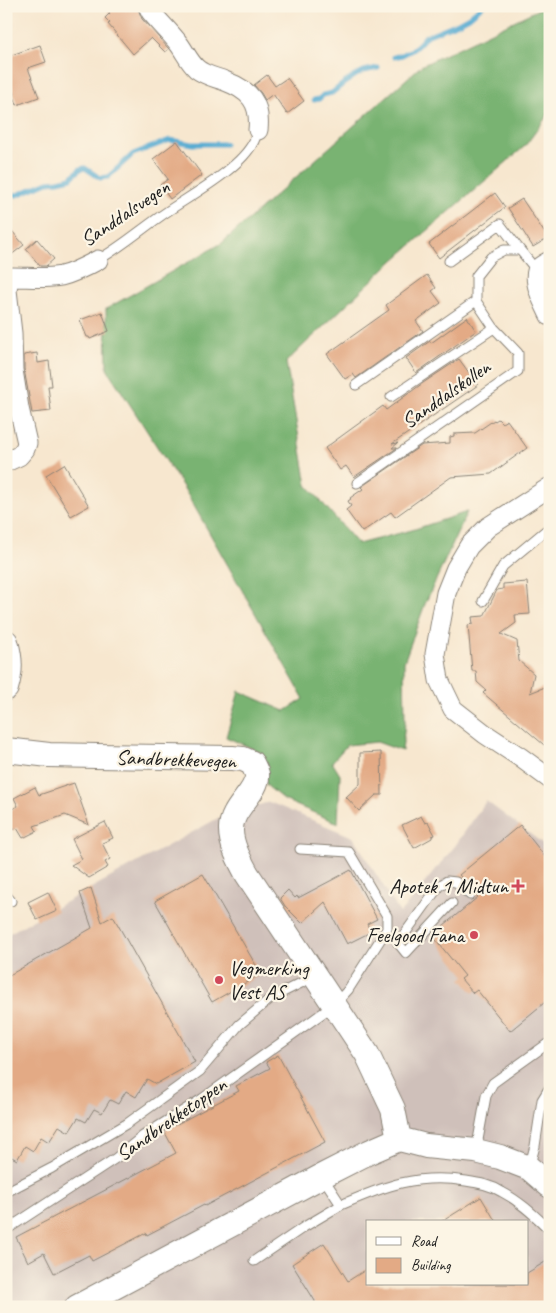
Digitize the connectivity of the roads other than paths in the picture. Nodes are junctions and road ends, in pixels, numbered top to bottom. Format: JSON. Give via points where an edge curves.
{"nodes":[{"id":1,"x":148,"y":6,"type":"edge"},
{"id":2,"x":258,"y":130,"type":"joint"},
{"id":3,"x":520,"y":250,"type":"junction"},
{"id":4,"x":98,"y":260,"type":"joint"},
{"id":5,"x":449,"y":261,"type":"dead end"},
{"id":6,"x":544,"y":266,"type":"edge"},
{"id":7,"x":476,"y":301,"type":"junction"},
{"id":8,"x":550,"y":316,"type":"edge"},
{"id":9,"x":494,"y":328,"type":"junction"},
{"id":10,"x":356,"y":385,"type":"dead end"},
{"id":11,"x":391,"y":397,"type":"dead end"},
{"id":12,"x":6,"y":462,"type":"edge"},
{"id":13,"x":356,"y":483,"type":"dead end"},
{"id":14,"x":550,"y":487,"type":"edge"},
{"id":15,"x":550,"y":527,"type":"edge"},
{"id":16,"x":482,"y":601,"type":"dead end"},
{"id":17,"x":6,"y":642,"type":"edge"},
{"id":18,"x":6,"y":688,"type":"edge"},
{"id":19,"x":6,"y":750,"type":"edge"},
{"id":20,"x":550,"y":779,"type":"edge"},
{"id":21,"x":300,"y":850,"type":"dead end"},
{"id":22,"x":470,"y":894,"type":"dead end"},
{"id":23,"x":452,"y":902,"type":"dead end"},
{"id":24,"x":315,"y":976,"type":"junction"},
{"id":25,"x":334,"y":1005,"type":"junction"},
{"id":26,"x":550,"y":1042,"type":"edge"},
{"id":27,"x":550,"y":1087,"type":"edge"},
{"id":28,"x":399,"y":1140,"type":"junction"},
{"id":29,"x":476,"y":1151,"type":"junction"},
{"id":30,"x":529,"y":1168,"type":"junction"},
{"id":31,"x":322,"y":1176,"type":"junction"},
{"id":32,"x":550,"y":1186,"type":"edge"},
{"id":33,"x":6,"y":1192,"type":"edge"},
{"id":34,"x":341,"y":1205,"type":"junction"},
{"id":35,"x":6,"y":1230,"type":"edge"},
{"id":36,"x":550,"y":1230,"type":"edge"},
{"id":37,"x":254,"y":1260,"type":"dead end"},
{"id":38,"x":77,"y":1307,"type":"edge"}],
"edges":[{"from":1,"to":2,"type":"street","name":"Sanddalsvegen","via":[[196,68],[207,76],[241,88],[250,96],[259,117]]},
{"from":2,"to":4,"type":"lane","name":"Sanddalsvegen","via":[[254,142],[226,172]]},
{"from":3,"to":5,"type":"lane","via":[[500,224]]},
{"from":3,"to":6,"type":"lane"},
{"from":3,"to":7,"type":"lane","via":[[504,250],[491,257],[476,276]]},
{"from":4,"to":12,"type":"street","name":"Sanddalsvegen","via":[[62,276],[13,277],[8,283],[13,370],[27,443],[19,456]]},
{"from":6,"to":8,"type":"street","via":[[537,282]]},
{"from":7,"to":9,"type":"lane","name":"Sanddalskollen"},
{"from":7,"to":10,"type":"lane"},
{"from":9,"to":11,"type":"lane","name":"Sanddalskollen"},
{"from":9,"to":13,"type":"lane","name":"Sanddalskollen","via":[[518,353],[518,371]]},
{"from":14,"to":20,"type":"street","via":[[488,526],[469,546],[446,593],[435,654],[438,680],[453,709]]},
{"from":15,"to":16,"type":"lane","via":[[503,566]]},
{"from":17,"to":18,"type":"street","via":[[10,658]]},
{"from":19,"to":24,"type":"street","name":"Sandbrekkevegen","via":[[49,755],[232,758],[252,764],[257,774],[256,782],[232,818],[233,842],[247,874]]},
{"from":21,"to":25,"type":"lane","name":"Sandbrekketoppen","via":[[349,852],[387,916],[387,929],[348,990]]},
{"from":22,"to":23,"type":"lane","via":[[456,882],[447,881],[440,886],[398,943],[406,953]]},
{"from":24,"to":25,"type":"street","name":"Sandbrekkevegen"},
{"from":24,"to":33,"type":"lane","via":[[271,998],[239,1025],[200,1071],[128,1123]]},
{"from":25,"to":28,"type":"street","name":"Sandbrekkevegen","via":[[367,1054],[393,1109]]},
{"from":25,"to":35,"type":"lane","name":"Sandbrekketoppen","via":[[116,1158]]},
{"from":26,"to":29,"type":"lane","via":[[492,1083],[486,1096]]},
{"from":27,"to":30,"type":"lane","via":[[542,1100]]},
{"from":28,"to":29,"type":"street"},
{"from":28,"to":31,"type":"street"},
{"from":29,"to":30,"type":"street"},
{"from":30,"to":32,"type":"street"},
{"from":31,"to":34,"type":"lane"},
{"from":31,"to":38,"type":"street"},
{"from":34,"to":36,"type":"lane","via":[[405,1181],[456,1179],[493,1187],[525,1207]]},
{"from":34,"to":37,"type":"lane"}]}
